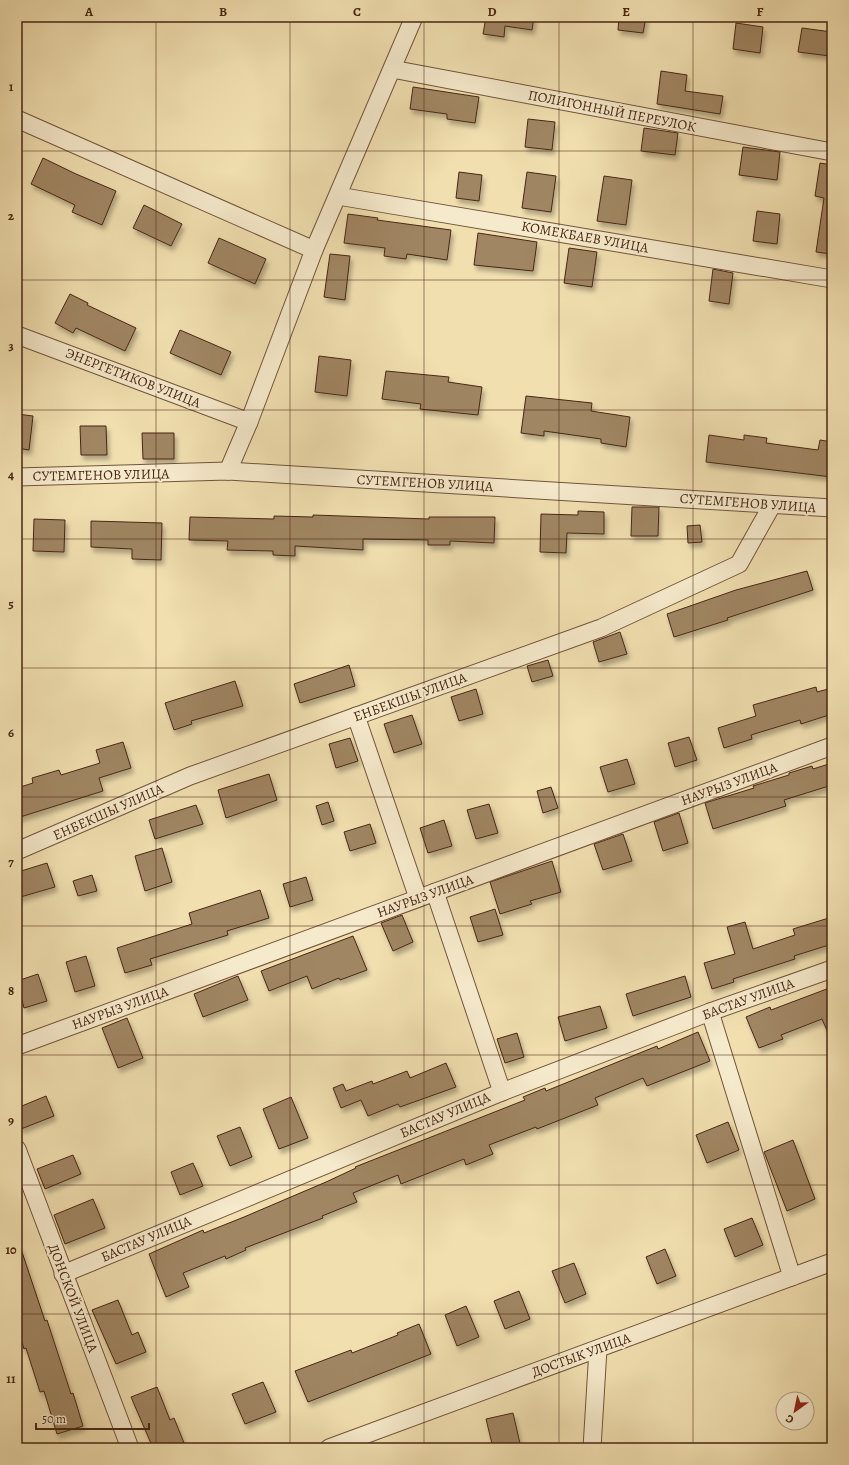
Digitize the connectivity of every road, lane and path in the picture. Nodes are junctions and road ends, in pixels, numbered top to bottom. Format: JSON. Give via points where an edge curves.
{"nodes":[{"id":1,"x":414,"y":17,"type":"edge"},
{"id":2,"x":392,"y":69,"type":"junction"},
{"id":3,"x":17,"y":119,"type":"edge"},
{"id":4,"x":832,"y":152,"type":"edge"},
{"id":5,"x":338,"y":196,"type":"junction"},
{"id":6,"x":314,"y":250,"type":"junction"},
{"id":7,"x":832,"y":279,"type":"edge"},
{"id":8,"x":17,"y":335,"type":"edge"},
{"id":9,"x":249,"y":422,"type":"junction"},
{"id":10,"x":228,"y":471,"type":"junction"},
{"id":11,"x":17,"y":477,"type":"edge"},
{"id":12,"x":772,"y":505,"type":"junction"},
{"id":13,"x":832,"y":508,"type":"edge"},
{"id":14,"x":356,"y":716,"type":"junction"},
{"id":15,"x":832,"y":746,"type":"edge"},
{"id":16,"x":17,"y":851,"type":"edge"},
{"id":17,"x":435,"y":892,"type":"junction"},
{"id":18,"x":418,"y":898,"type":"junction"},
{"id":19,"x":832,"y":969,"type":"edge"},
{"id":20,"x":710,"y":1012,"type":"junction"},
{"id":21,"x":17,"y":1046,"type":"edge"},
{"id":22,"x":502,"y":1092,"type":"junction"},
{"id":23,"x":17,"y":1148,"type":"edge"},
{"id":24,"x":832,"y":1262,"type":"edge"},
{"id":25,"x":63,"y":1274,"type":"junction"},
{"id":26,"x":792,"y":1277,"type":"junction"},
{"id":27,"x":598,"y":1349,"type":"junction"},
{"id":28,"x":130,"y":1448,"type":"edge"},
{"id":29,"x":329,"y":1448,"type":"edge"},
{"id":30,"x":592,"y":1448,"type":"edge"}],
"edges":[{"from":1,"to":2,"type":"street"},
{"from":2,"to":4,"type":"street","name":"ПОЛИГОННЫЙ ПЕРЕУЛОК"},
{"from":2,"to":5,"type":"street"},
{"from":3,"to":6,"type":"street"},
{"from":5,"to":6,"type":"street"},
{"from":5,"to":7,"type":"street","name":"КОМЕКБАЕВ УЛИЦА"},
{"from":6,"to":9,"type":"street"},
{"from":8,"to":9,"type":"street","name":"ЭНЕРГЕТИКОВ УЛИЦА"},
{"from":9,"to":10,"type":"street"},
{"from":10,"to":11,"type":"street","name":"СУТЕМГЕНОВ УЛИЦА"},
{"from":10,"to":12,"type":"street","name":"СУТЕМГЕНОВ УЛИЦА"},
{"from":12,"to":13,"type":"street","name":"СУТЕМГЕНОВ УЛИЦА"},
{"from":12,"to":14,"type":"street","name":"ЕНБЕКШЫ УЛИЦА","via":[[739,564],[601,628]]},
{"from":14,"to":16,"type":"street","name":"ЕНБЕКШЫ УЛИЦА","via":[[190,776]]},
{"from":14,"to":18,"type":"street"},
{"from":15,"to":17,"type":"street","name":"НАУРЫЗ УЛИЦА"},
{"from":17,"to":18,"type":"street","name":"НАУРЫЗ УЛИЦА"},
{"from":17,"to":22,"type":"street"},
{"from":18,"to":21,"type":"street","name":"НАУРЫЗ УЛИЦА"},
{"from":19,"to":20,"type":"street","name":"БАСТАУ УЛИЦА"},
{"from":20,"to":22,"type":"street","name":"БАСТАУ УЛИЦА"},
{"from":20,"to":26,"type":"street"},
{"from":22,"to":25,"type":"street","name":"БАСТАУ УЛИЦА"},
{"from":23,"to":25,"type":"street","name":"ДОНСКОЙ УЛИЦА"},
{"from":24,"to":26,"type":"street","name":"ДОСТЫК УЛИЦА"},
{"from":25,"to":28,"type":"street","name":"ДОНСКОЙ УЛИЦА"},
{"from":26,"to":27,"type":"street","name":"ДОСТЫК УЛИЦА"},
{"from":27,"to":29,"type":"street","name":"ДОСТЫК УЛИЦА"},
{"from":27,"to":30,"type":"street"}]}
